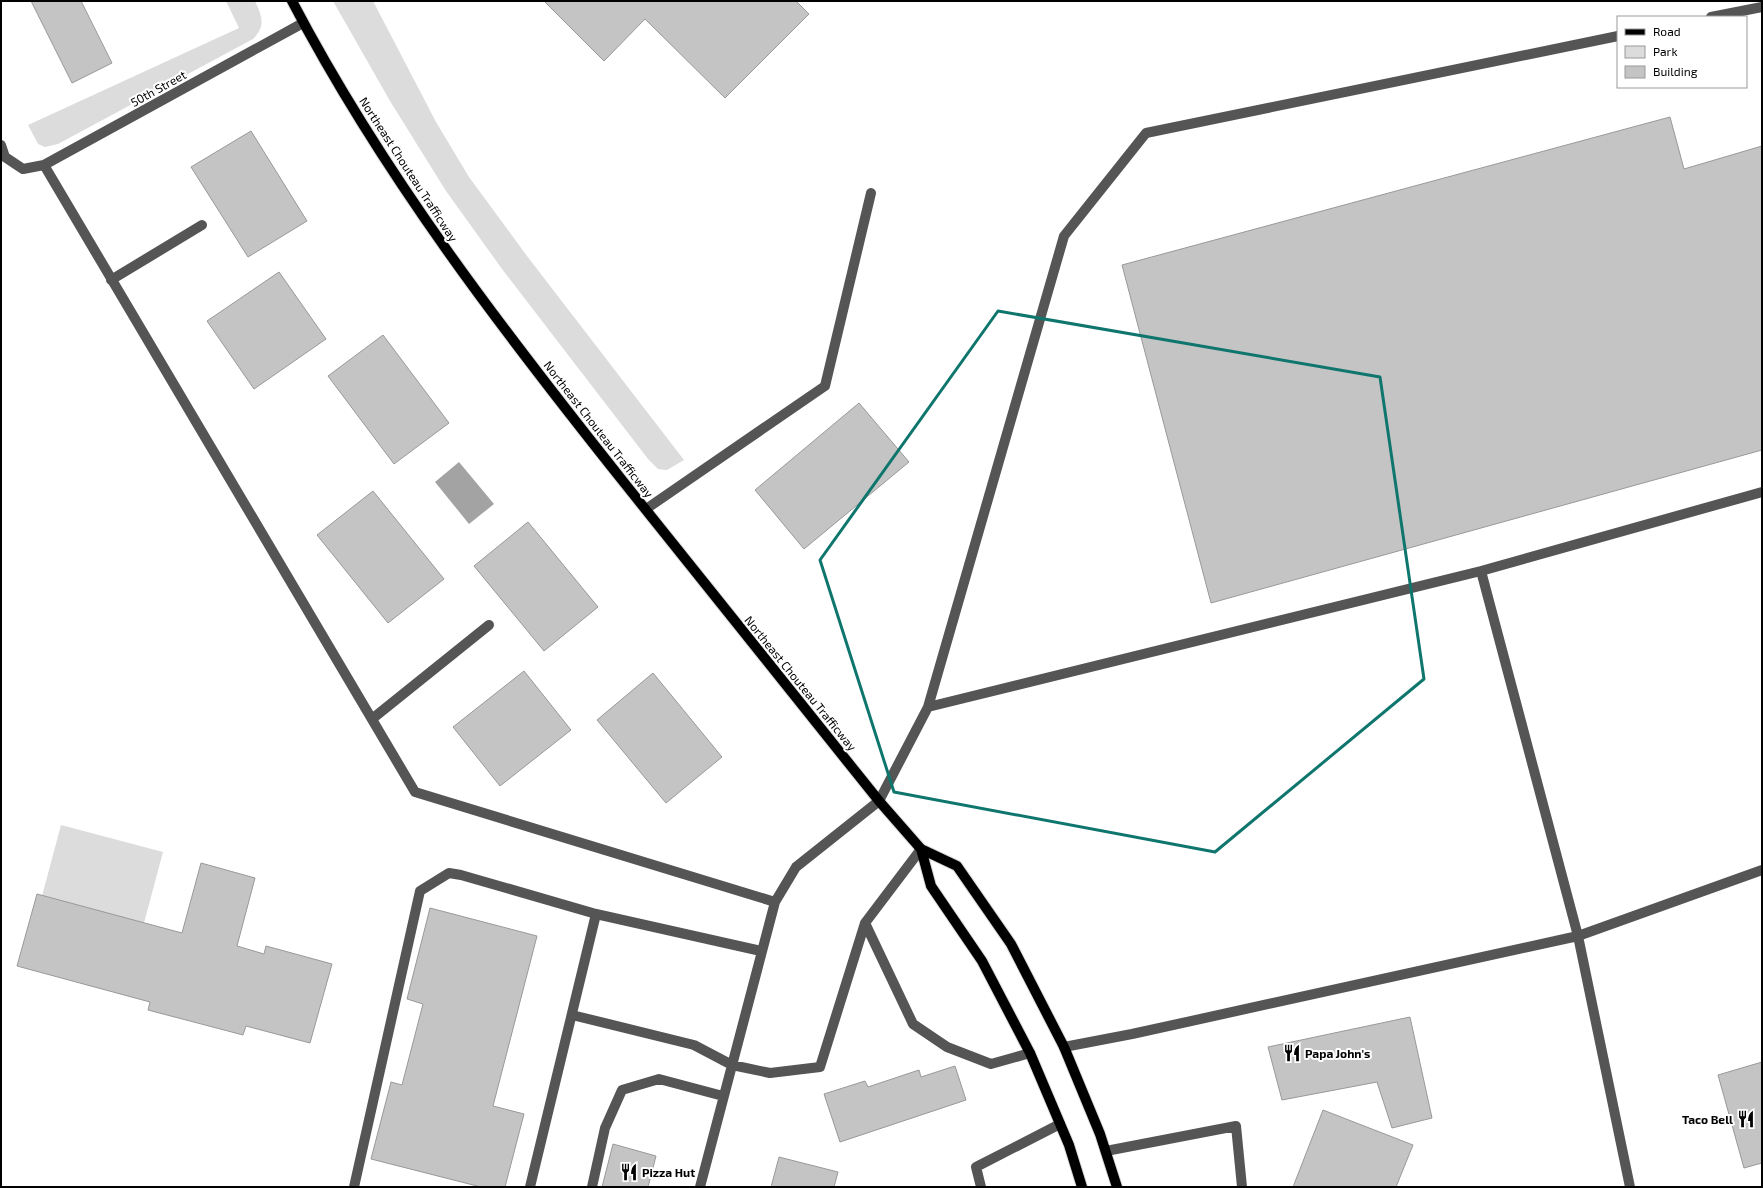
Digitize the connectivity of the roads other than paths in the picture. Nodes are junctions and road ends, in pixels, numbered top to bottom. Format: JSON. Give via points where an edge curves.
{"nodes":[{"id":1,"x":292,"y":1,"type":"edge"},
{"id":2,"x":1762,"y":7,"type":"edge"},
{"id":3,"x":1716,"y":16,"type":"edge"},
{"id":4,"x":303,"y":23,"type":"junction"},
{"id":5,"x":1617,"y":36,"type":"edge"},
{"id":6,"x":1,"y":145,"type":"edge"},
{"id":7,"x":44,"y":165,"type":"junction"},
{"id":8,"x":870,"y":193,"type":"dead end"},
{"id":9,"x":202,"y":225,"type":"dead end"},
{"id":10,"x":111,"y":280,"type":"junction"},
{"id":11,"x":1762,"y":492,"type":"edge"},
{"id":12,"x":646,"y":509,"type":"junction"},
{"id":13,"x":1481,"y":571,"type":"junction"},
{"id":14,"x":489,"y":625,"type":"dead end"},
{"id":15,"x":928,"y":707,"type":"junction"},
{"id":16,"x":372,"y":719,"type":"junction"},
{"id":17,"x":879,"y":801,"type":"junction"},
{"id":18,"x":921,"y":849,"type":"junction"},
{"id":19,"x":1762,"y":870,"type":"edge"},
{"id":20,"x":775,"y":902,"type":"junction"},
{"id":21,"x":596,"y":914,"type":"junction"},
{"id":22,"x":865,"y":923,"type":"junction"},
{"id":23,"x":1578,"y":936,"type":"junction"},
{"id":24,"x":761,"y":951,"type":"junction"},
{"id":25,"x":572,"y":1015,"type":"junction"},
{"id":26,"x":1064,"y":1047,"type":"junction"},
{"id":27,"x":1030,"y":1053,"type":"junction"},
{"id":28,"x":732,"y":1065,"type":"junction"},
{"id":29,"x":723,"y":1096,"type":"junction"},
{"id":30,"x":1060,"y":1124,"type":"junction"},
{"id":31,"x":1106,"y":1151,"type":"junction"},
{"id":32,"x":354,"y":1187,"type":"edge"},
{"id":33,"x":530,"y":1187,"type":"edge"},
{"id":34,"x":592,"y":1187,"type":"edge"},
{"id":35,"x":700,"y":1187,"type":"edge"},
{"id":36,"x":981,"y":1187,"type":"edge"},
{"id":37,"x":1082,"y":1187,"type":"edge"},
{"id":38,"x":1117,"y":1187,"type":"edge"},
{"id":39,"x":1242,"y":1187,"type":"edge"},
{"id":40,"x":1630,"y":1187,"type":"edge"}],
"edges":[{"from":1,"to":4,"type":"main road","name":"Northeast Chouteau Trafficway"},
{"from":2,"to":3,"type":"street"},
{"from":4,"to":7,"type":"street","name":"50th Street"},
{"from":4,"to":12,"type":"main road","name":"Northeast Chouteau Trafficway","via":[[388,163],[472,286],[544,382]]},
{"from":5,"to":15,"type":"street","via":[[1146,133],[1064,236]]},
{"from":6,"to":7,"type":"street","name":"50th Street","via":[[5,157],[23,169]]},
{"from":7,"to":10,"type":"street"},
{"from":8,"to":12,"type":"street","via":[[825,386]]},
{"from":9,"to":10,"type":"street"},
{"from":10,"to":16,"type":"street"},
{"from":11,"to":13,"type":"street"},
{"from":12,"to":17,"type":"main road","name":"Northeast Chouteau Trafficway"},
{"from":13,"to":15,"type":"street"},
{"from":13,"to":23,"type":"street"},
{"from":14,"to":16,"type":"street"},
{"from":15,"to":17,"type":"street"},
{"from":16,"to":20,"type":"street","via":[[415,792]]},
{"from":17,"to":18,"type":"main road","name":"Northeast Chouteau Trafficway"},
{"from":17,"to":20,"type":"street","via":[[796,867]]},
{"from":18,"to":22,"type":"street"},
{"from":18,"to":26,"type":"main road","name":"Northeast Chouteau Trafficway","via":[[958,866],[1011,944]]},
{"from":18,"to":27,"type":"main road","name":"Northeast Chouteau Trafficway","via":[[930,886],[982,961]]},
{"from":19,"to":23,"type":"street"},
{"from":20,"to":24,"type":"street"},
{"from":21,"to":24,"type":"street"},
{"from":21,"to":25,"type":"street"},
{"from":21,"to":32,"type":"street","via":[[449,873],[420,891]]},
{"from":22,"to":27,"type":"street","via":[[913,1024],[947,1047],[991,1064]]},
{"from":22,"to":28,"type":"street","via":[[820,1067],[770,1073]]},
{"from":23,"to":26,"type":"street"},
{"from":23,"to":40,"type":"street"},
{"from":24,"to":28,"type":"street"},
{"from":25,"to":28,"type":"street","via":[[694,1045]]},
{"from":25,"to":33,"type":"street"},
{"from":26,"to":31,"type":"main road","name":"Northeast Chouteau Trafficway"},
{"from":27,"to":30,"type":"main road","name":"Northeast Chouteau Trafficway"},
{"from":28,"to":29,"type":"street"},
{"from":29,"to":34,"type":"street","via":[[659,1079],[622,1090],[605,1128]]},
{"from":29,"to":35,"type":"street"},
{"from":30,"to":36,"type":"street","via":[[976,1168]]},
{"from":30,"to":37,"type":"main road","name":"Northeast Chouteau Trafficway"},
{"from":31,"to":38,"type":"main road","name":"Northeast Chouteau Trafficway"},
{"from":31,"to":39,"type":"street","via":[[1236,1126]]}]}
